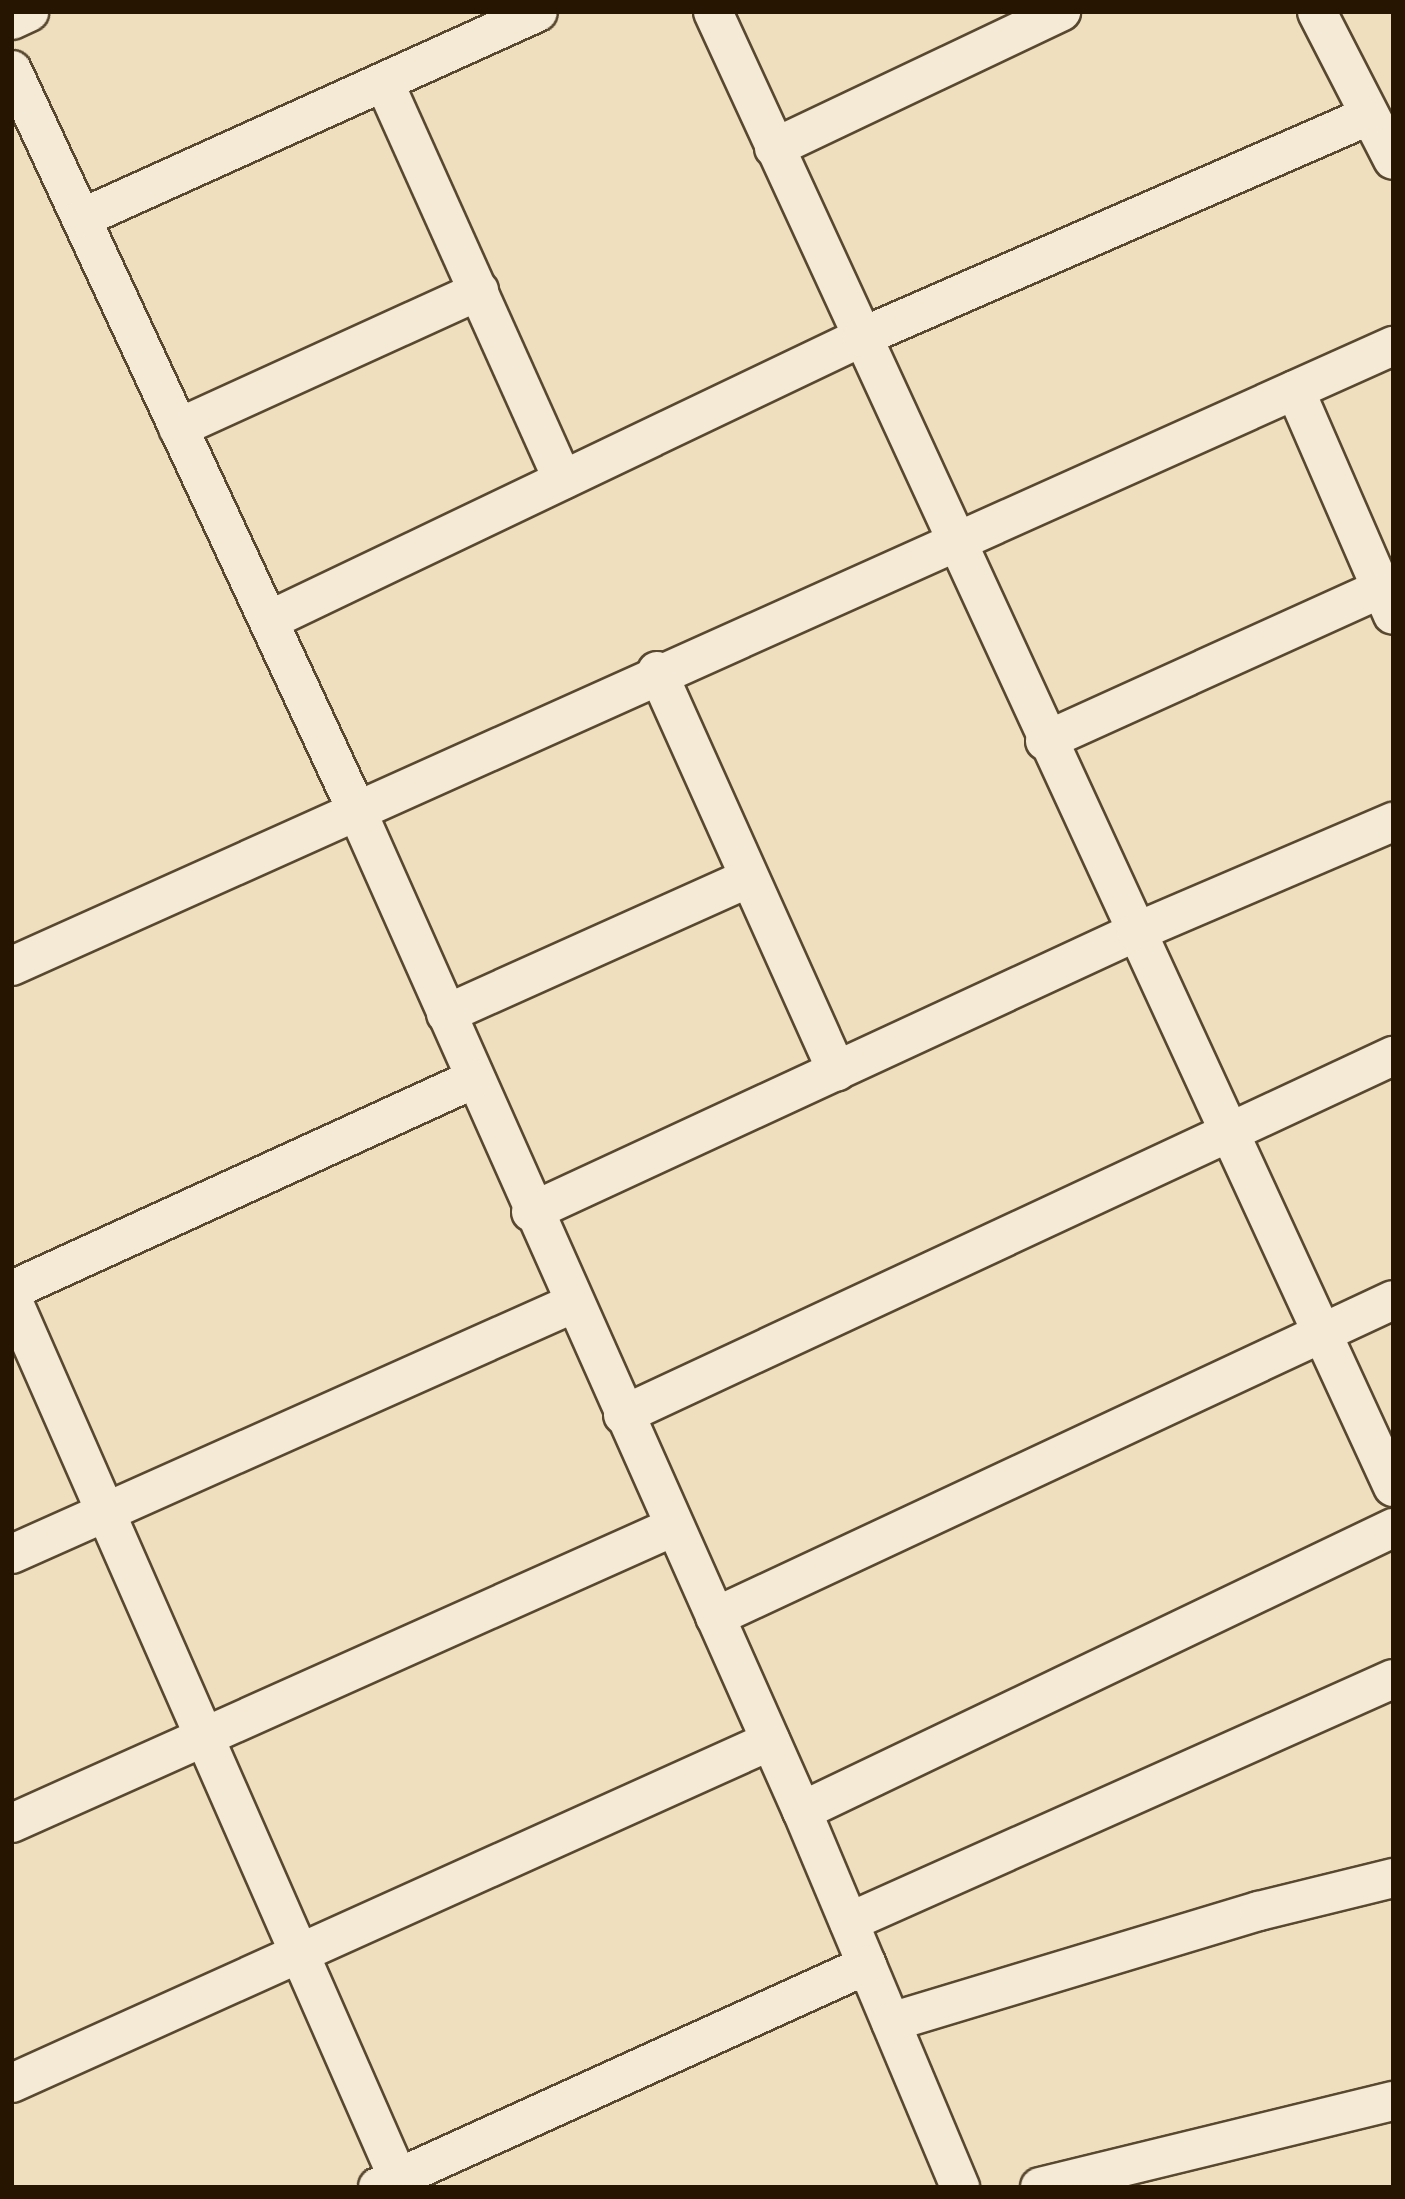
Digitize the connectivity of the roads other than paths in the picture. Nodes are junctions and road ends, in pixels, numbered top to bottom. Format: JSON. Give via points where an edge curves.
{"nodes":[{"id":1,"x":29,"y":12,"type":"edge"},
{"id":2,"x":538,"y":12,"type":"edge"},
{"id":3,"x":713,"y":12,"type":"edge"},
{"id":4,"x":1061,"y":12,"type":"edge"},
{"id":5,"x":1317,"y":12,"type":"edge"},
{"id":6,"x":12,"y":20,"type":"edge"},
{"id":7,"x":384,"y":82,"type":"junction"},
{"id":8,"x":17,"y":93,"type":"edge"},
{"id":9,"x":1368,"y":116,"type":"junction"},
{"id":10,"x":774,"y":148,"type":"junction"},
{"id":11,"x":1393,"y":160,"type":"edge"},
{"id":12,"x":82,"y":218,"type":"junction"},
{"id":13,"x":479,"y":291,"type":"junction"},
{"id":14,"x":862,"y":337,"type":"junction"},
{"id":15,"x":1393,"y":346,"type":"edge"},
{"id":16,"x":1295,"y":390,"type":"junction"},
{"id":17,"x":178,"y":428,"type":"junction"},
{"id":18,"x":564,"y":480,"type":"junction"},
{"id":19,"x":952,"y":539,"type":"junction"},
{"id":20,"x":1389,"y":596,"type":"edge"},
{"id":21,"x":270,"y":620,"type":"junction"},
{"id":22,"x":657,"y":671,"type":"junction"},
{"id":23,"x":1045,"y":741,"type":"junction"},
{"id":24,"x":356,"y":809,"type":"junction"},
{"id":25,"x":1393,"y":822,"type":"edge"},
{"id":26,"x":748,"y":878,"type":"junction"},
{"id":27,"x":1136,"y":932,"type":"junction"},
{"id":28,"x":12,"y":965,"type":"edge"},
{"id":29,"x":446,"y":1014,"type":"junction"},
{"id":30,"x":1391,"y":1060,"type":"edge"},
{"id":31,"x":837,"y":1071,"type":"junction"},
{"id":32,"x":474,"y":1079,"type":"junction"},
{"id":33,"x":1227,"y":1129,"type":"junction"},
{"id":34,"x":531,"y":1212,"type":"junction"},
{"id":35,"x":12,"y":1290,"type":"edge"},
{"id":36,"x":12,"y":1299,"type":"edge"},
{"id":37,"x":1393,"y":1300,"type":"edge"},
{"id":38,"x":572,"y":1304,"type":"junction"},
{"id":39,"x":1321,"y":1333,"type":"junction"},
{"id":40,"x":623,"y":1415,"type":"junction"},
{"id":41,"x":1393,"y":1487,"type":"edge"},
{"id":42,"x":106,"y":1513,"type":"junction"},
{"id":43,"x":673,"y":1527,"type":"junction"},
{"id":44,"x":1393,"y":1528,"type":"edge"},
{"id":45,"x":12,"y":1554,"type":"edge"},
{"id":46,"x":716,"y":1617,"type":"junction"},
{"id":47,"x":1393,"y":1679,"type":"edge"},
{"id":48,"x":208,"y":1739,"type":"junction"},
{"id":49,"x":770,"y":1741,"type":"junction"},
{"id":50,"x":802,"y":1811,"type":"junction"},
{"id":51,"x":12,"y":1823,"type":"edge"},
{"id":52,"x":1393,"y":1878,"type":"edge"},
{"id":53,"x":849,"y":1922,"type":"junction"},
{"id":54,"x":304,"y":1955,"type":"junction"},
{"id":55,"x":867,"y":1965,"type":"junction"},
{"id":56,"x":891,"y":2022,"type":"junction"},
{"id":57,"x":12,"y":2083,"type":"edge"},
{"id":58,"x":1393,"y":2101,"type":"edge"},
{"id":59,"x":392,"y":2184,"type":"edge"},
{"id":60,"x":960,"y":2187,"type":"edge"},
{"id":61,"x":1040,"y":2187,"type":"edge"}],
"edges":[{"from":1,"to":6,"type":"street"},
{"from":2,"to":7,"type":"street"},
{"from":3,"to":10,"type":"street"},
{"from":4,"to":10,"type":"street"},
{"from":5,"to":9,"type":"street"},
{"from":7,"to":12,"type":"street"},
{"from":7,"to":13,"type":"street"},
{"from":8,"to":12,"type":"street"},
{"from":9,"to":11,"type":"street"},
{"from":9,"to":14,"type":"street"},
{"from":10,"to":14,"type":"street"},
{"from":12,"to":17,"type":"street"},
{"from":13,"to":17,"type":"street"},
{"from":13,"to":18,"type":"street"},
{"from":14,"to":18,"type":"street"},
{"from":14,"to":19,"type":"street"},
{"from":15,"to":16,"type":"street"},
{"from":16,"to":19,"type":"street"},
{"from":16,"to":20,"type":"street"},
{"from":17,"to":21,"type":"street"},
{"from":18,"to":21,"type":"street"},
{"from":19,"to":22,"type":"street"},
{"from":19,"to":23,"type":"street"},
{"from":20,"to":23,"type":"street"},
{"from":21,"to":24,"type":"street"},
{"from":22,"to":24,"type":"street"},
{"from":22,"to":26,"type":"street"},
{"from":23,"to":27,"type":"street"},
{"from":24,"to":28,"type":"street"},
{"from":24,"to":29,"type":"street"},
{"from":25,"to":27,"type":"street"},
{"from":26,"to":29,"type":"street"},
{"from":26,"to":31,"type":"street"},
{"from":27,"to":31,"type":"street"},
{"from":27,"to":33,"type":"street"},
{"from":29,"to":32,"type":"street"},
{"from":30,"to":33,"type":"street"},
{"from":31,"to":34,"type":"street"},
{"from":32,"to":34,"type":"street"},
{"from":32,"to":35,"type":"street"},
{"from":33,"to":39,"type":"street"},
{"from":33,"to":40,"type":"street"},
{"from":34,"to":38,"type":"street"},
{"from":36,"to":42,"type":"street"},
{"from":37,"to":39,"type":"street"},
{"from":38,"to":40,"type":"street"},
{"from":38,"to":42,"type":"street"},
{"from":39,"to":41,"type":"street"},
{"from":39,"to":46,"type":"street"},
{"from":40,"to":43,"type":"street"},
{"from":42,"to":45,"type":"street"},
{"from":42,"to":48,"type":"street"},
{"from":43,"to":46,"type":"street"},
{"from":43,"to":48,"type":"street"},
{"from":44,"to":50,"type":"street"},
{"from":46,"to":49,"type":"street"},
{"from":47,"to":53,"type":"street"},
{"from":48,"to":51,"type":"street"},
{"from":48,"to":54,"type":"street"},
{"from":49,"to":50,"type":"street"},
{"from":49,"to":54,"type":"street"},
{"from":50,"to":53,"type":"street"},
{"from":52,"to":56,"type":"street","via":[[1259,1911]]},
{"from":53,"to":55,"type":"street"},
{"from":54,"to":57,"type":"street"},
{"from":54,"to":59,"type":"street"},
{"from":55,"to":56,"type":"street"},
{"from":55,"to":59,"type":"street"},
{"from":56,"to":60,"type":"street"},
{"from":58,"to":61,"type":"street"}]}
